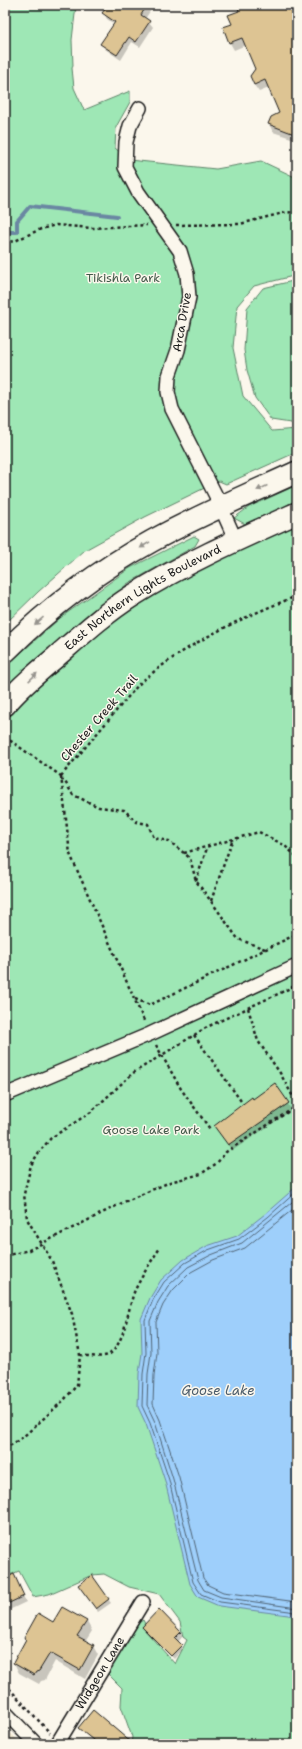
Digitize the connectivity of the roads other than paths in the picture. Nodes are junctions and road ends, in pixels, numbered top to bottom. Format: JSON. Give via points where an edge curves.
{"nodes":[{"id":1,"x":140,"y":108,"type":"dead end"},
{"id":2,"x":297,"y":472,"type":"edge"},
{"id":3,"x":221,"y":507,"type":"junction"},
{"id":4,"x":297,"y":513,"type":"edge"},
{"id":5,"x":236,"y":541,"type":"junction"},
{"id":6,"x":5,"y":652,"type":"edge"},
{"id":7,"x":5,"y":705,"type":"edge"},
{"id":8,"x":297,"y":966,"type":"edge"},
{"id":9,"x":5,"y":1095,"type":"edge"},
{"id":10,"x":143,"y":1602,"type":"dead end"},
{"id":11,"x":5,"y":1712,"type":"edge"},
{"id":12,"x":58,"y":1743,"type":"edge"},
{"id":13,"x":36,"y":1744,"type":"edge"}],
"edges":[{"from":1,"to":3,"type":"street","name":"Arca Drive","via":[[130,126],[126,142],[125,167],[138,192],[180,251],[187,274],[189,297],[178,350],[169,376],[168,392],[172,410]]},
{"from":2,"to":3,"type":"main road","one_way":true},
{"from":3,"to":5,"type":"street","name":"Arca Drive"},
{"from":3,"to":6,"type":"main road","one_way":true,"via":[[152,541],[100,574],[53,609]]},
{"from":4,"to":5,"type":"main road","name":"East Northern Lights Boulevard"},
{"from":7,"to":5,"type":"main road","name":"East Northern Lights Boulevard","one_way":true,"via":[[64,650],[131,597]]},
{"from":8,"to":9,"type":"street","via":[[150,1034]]},
{"from":10,"to":12,"type":"street","name":"Widgeon Lane"},
{"from":11,"to":13,"type":"street"}]}
